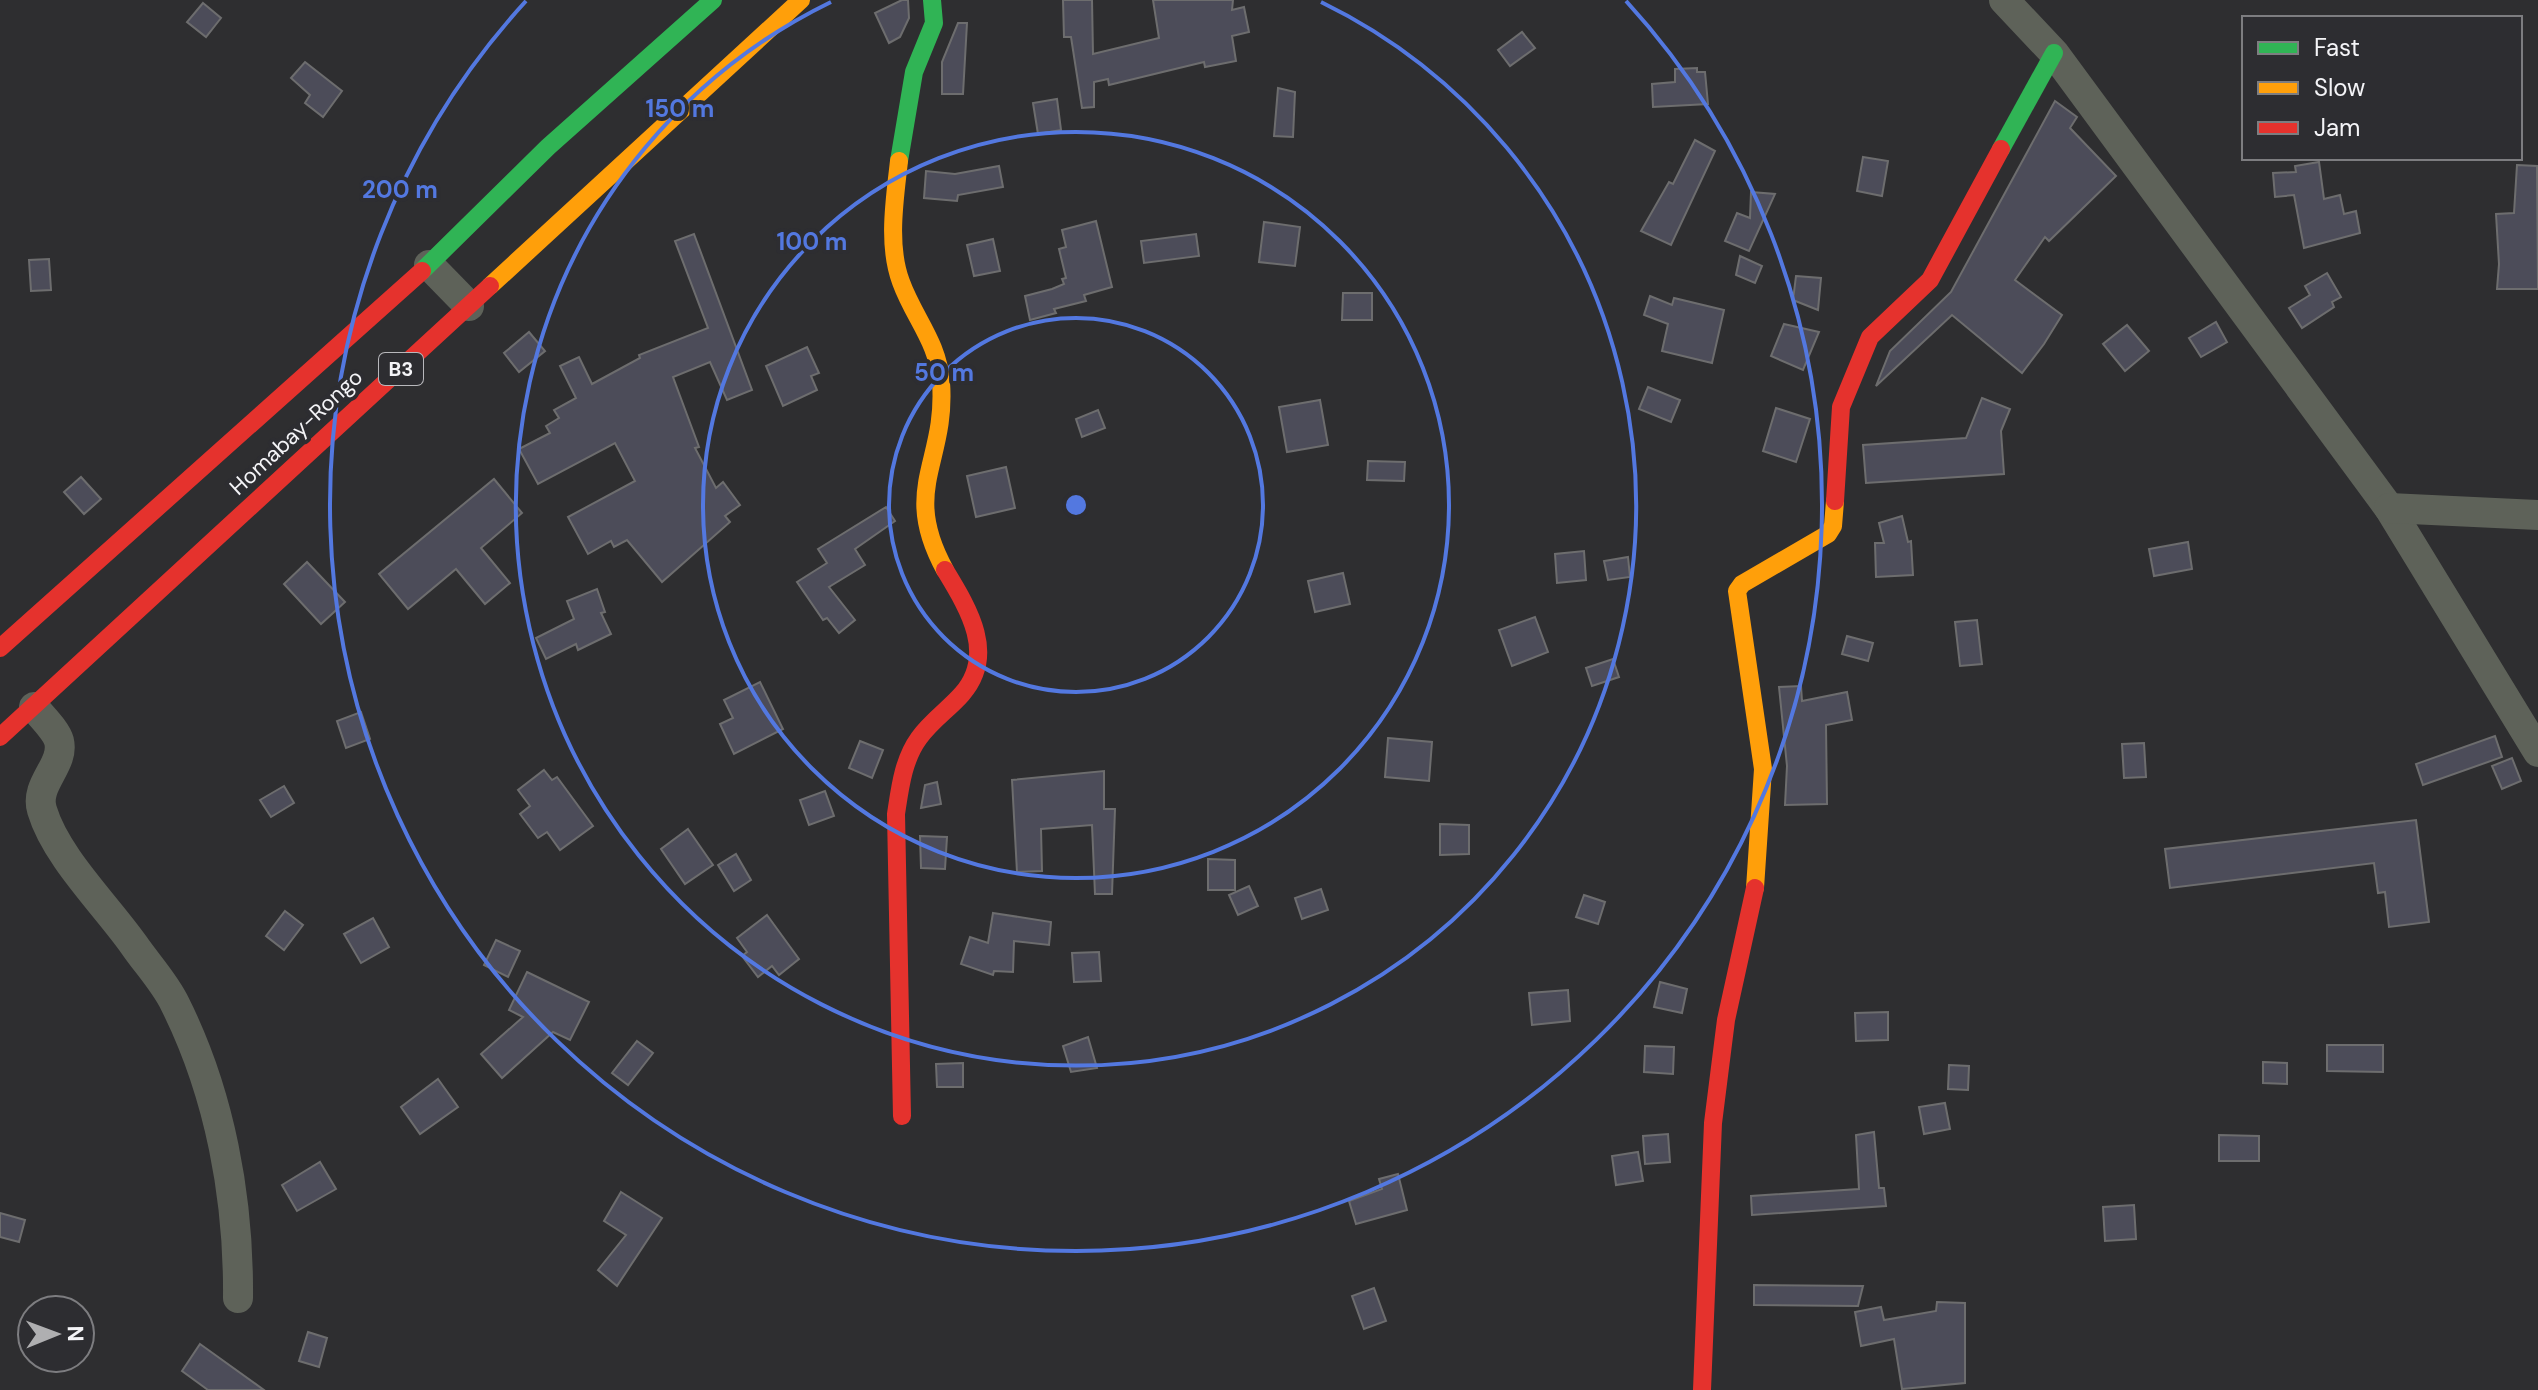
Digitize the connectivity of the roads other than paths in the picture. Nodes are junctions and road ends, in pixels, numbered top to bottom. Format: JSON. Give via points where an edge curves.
{"nodes":[{"id":1,"x":713,"y":0,"type":"edge"},
{"id":2,"x":801,"y":0,"type":"edge"},
{"id":3,"x":932,"y":0,"type":"edge"},
{"id":4,"x":2004,"y":0,"type":"edge"},
{"id":5,"x":2054,"y":53,"type":"junction"},
{"id":6,"x":429,"y":265,"type":"junction"},
{"id":7,"x":469,"y":306,"type":"junction"},
{"id":8,"x":2389,"y":508,"type":"junction"},
{"id":9,"x":2538,"y":515,"type":"edge"},
{"id":10,"x":0,"y":648,"type":"edge"},
{"id":11,"x":34,"y":707,"type":"junction"},
{"id":12,"x":0,"y":737,"type":"edge"},
{"id":13,"x":2538,"y":752,"type":"edge"},
{"id":14,"x":902,"y":1116,"type":"dead end"},
{"id":15,"x":238,"y":1298,"type":"dead end"},
{"id":16,"x":1702,"y":1390,"type":"edge"}],
"edges":[{"from":1,"to":6,"type":"main road","via":[[548,147]]},
{"from":2,"to":7,"type":"main road","name":"Homabay-Rongo","number":"B3"},
{"from":3,"to":14,"type":"main road","via":[[934,23],[923,37],[907,98],[894,242],[899,277],[936,348],[943,410],[923,516],[932,552],[963,597],[977,633],[979,662],[967,688],[919,739],[902,773],[896,814]]},
{"from":4,"to":5,"type":"street"},
{"from":5,"to":8,"type":"street"},
{"from":5,"to":16,"type":"main road","via":[[1930,280],[1870,337],[1841,407],[1833,526],[1737,591],[1763,769],[1756,882],[1726,1020],[1713,1123]]},
{"from":6,"to":7,"type":"street"},
{"from":6,"to":10,"type":"main road"},
{"from":7,"to":11,"type":"main road","name":"Homabay-Rongo","number":"B3"},
{"from":8,"to":9,"type":"street"},
{"from":8,"to":13,"type":"street"},
{"from":11,"to":12,"type":"main road","name":"Homabay-Rongo","number":"B3"},
{"from":11,"to":15,"type":"street","via":[[59,739],[41,808],[59,848],[175,1003],[222,1128]]}]}
